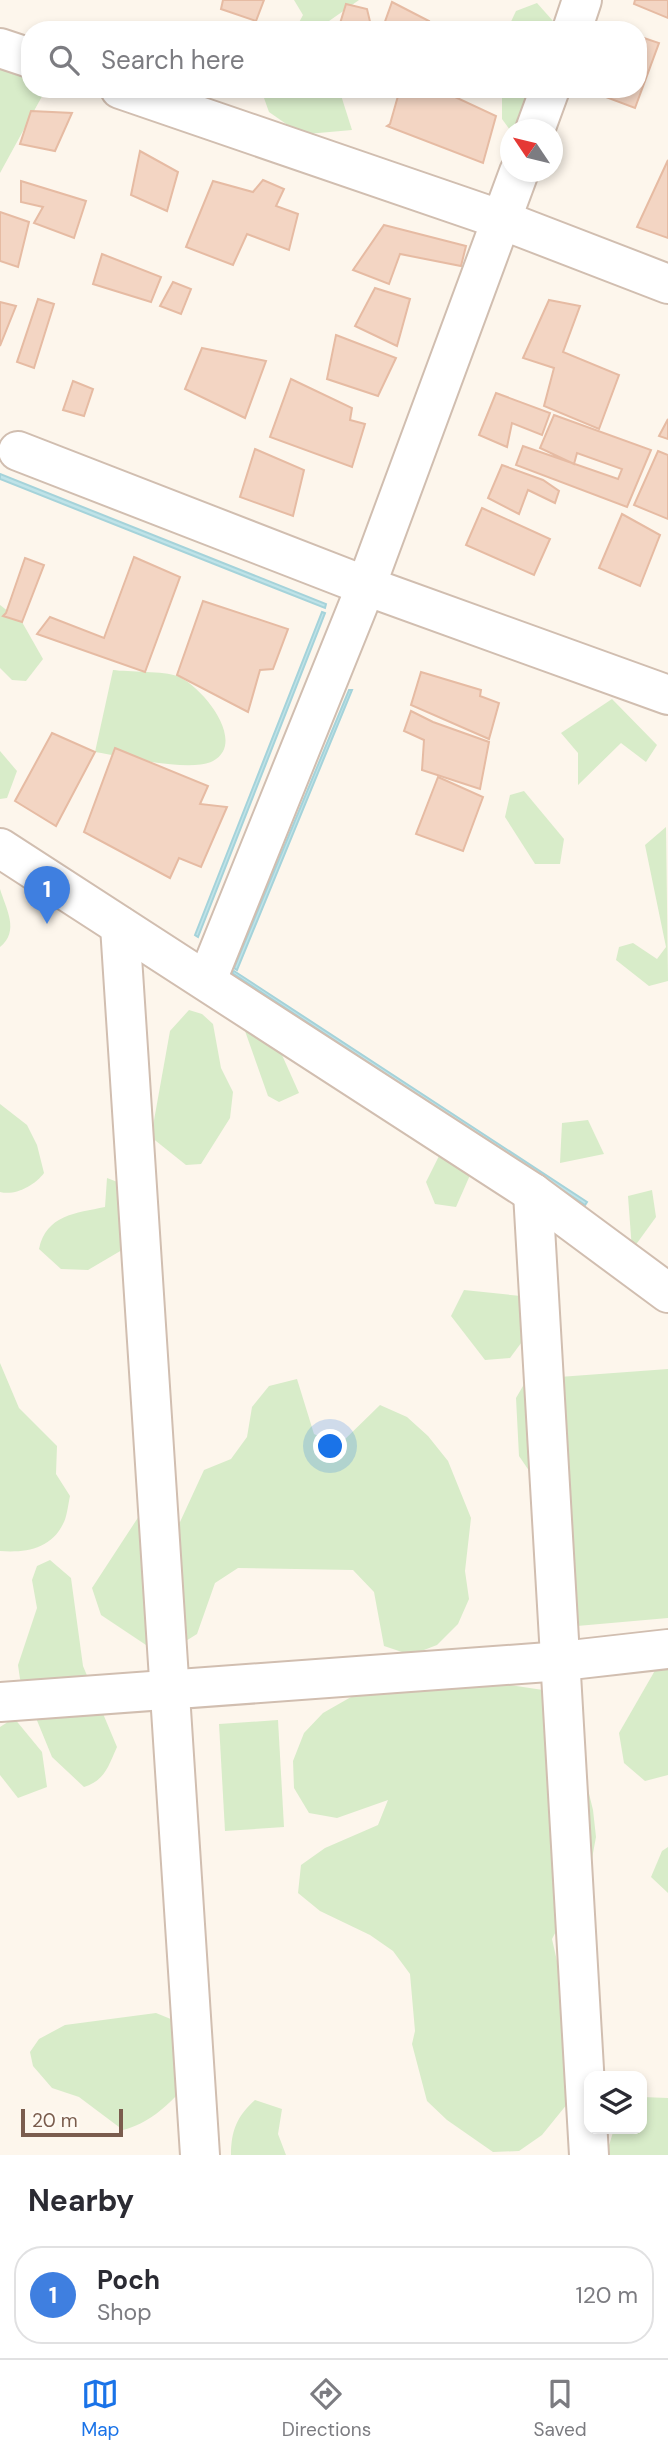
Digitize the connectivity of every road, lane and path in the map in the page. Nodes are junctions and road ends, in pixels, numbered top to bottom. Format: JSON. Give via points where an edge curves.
{"nodes":[{"id":1,"x":582,"y":0,"type":"edge"},
{"id":2,"x":575,"y":21,"type":"edge"},
{"id":3,"x":0,"y":48,"type":"edge"},
{"id":4,"x":21,"y":55,"type":"edge"},
{"id":5,"x":146,"y":98,"type":"edge"},
{"id":6,"x":547,"y":98,"type":"edge"},
{"id":7,"x":539,"y":119,"type":"edge"},
{"id":8,"x":516,"y":182,"type":"edge"},
{"id":9,"x":502,"y":220,"type":"junction"},
{"id":10,"x":668,"y":284,"type":"edge"},
{"id":11,"x":18,"y":451,"type":"dead end"},
{"id":12,"x":366,"y":586,"type":"junction"},
{"id":13,"x":668,"y":695,"type":"edge"},
{"id":14,"x":0,"y":848,"type":"edge"},
{"id":15,"x":120,"y":926,"type":"junction"},
{"id":16,"x":207,"y":980,"type":"junction"},
{"id":17,"x":533,"y":1193,"type":"junction"},
{"id":18,"x":668,"y":1293,"type":"edge"},
{"id":19,"x":668,"y":1649,"type":"edge"},
{"id":20,"x":562,"y":1661,"type":"junction"},
{"id":21,"x":170,"y":1689,"type":"junction"},
{"id":22,"x":0,"y":1702,"type":"edge"},
{"id":23,"x":200,"y":2155,"type":"edge"},
{"id":24,"x":589,"y":2155,"type":"edge"}],
"edges":[{"from":1,"to":2,"type":"street"},
{"from":3,"to":4,"type":"street"},
{"from":5,"to":9,"type":"street"},
{"from":6,"to":7,"type":"street"},
{"from":8,"to":9,"type":"street"},
{"from":9,"to":10,"type":"street"},
{"from":9,"to":12,"type":"street"},
{"from":11,"to":12,"type":"street"},
{"from":12,"to":13,"type":"street"},
{"from":12,"to":16,"type":"street"},
{"from":14,"to":15,"type":"street"},
{"from":15,"to":16,"type":"street"},
{"from":15,"to":21,"type":"street"},
{"from":16,"to":17,"type":"street"},
{"from":17,"to":18,"type":"street"},
{"from":17,"to":20,"type":"street"},
{"from":19,"to":20,"type":"street"},
{"from":20,"to":21,"type":"street"},
{"from":20,"to":24,"type":"street"},
{"from":21,"to":22,"type":"street"},
{"from":21,"to":23,"type":"street"}]}
